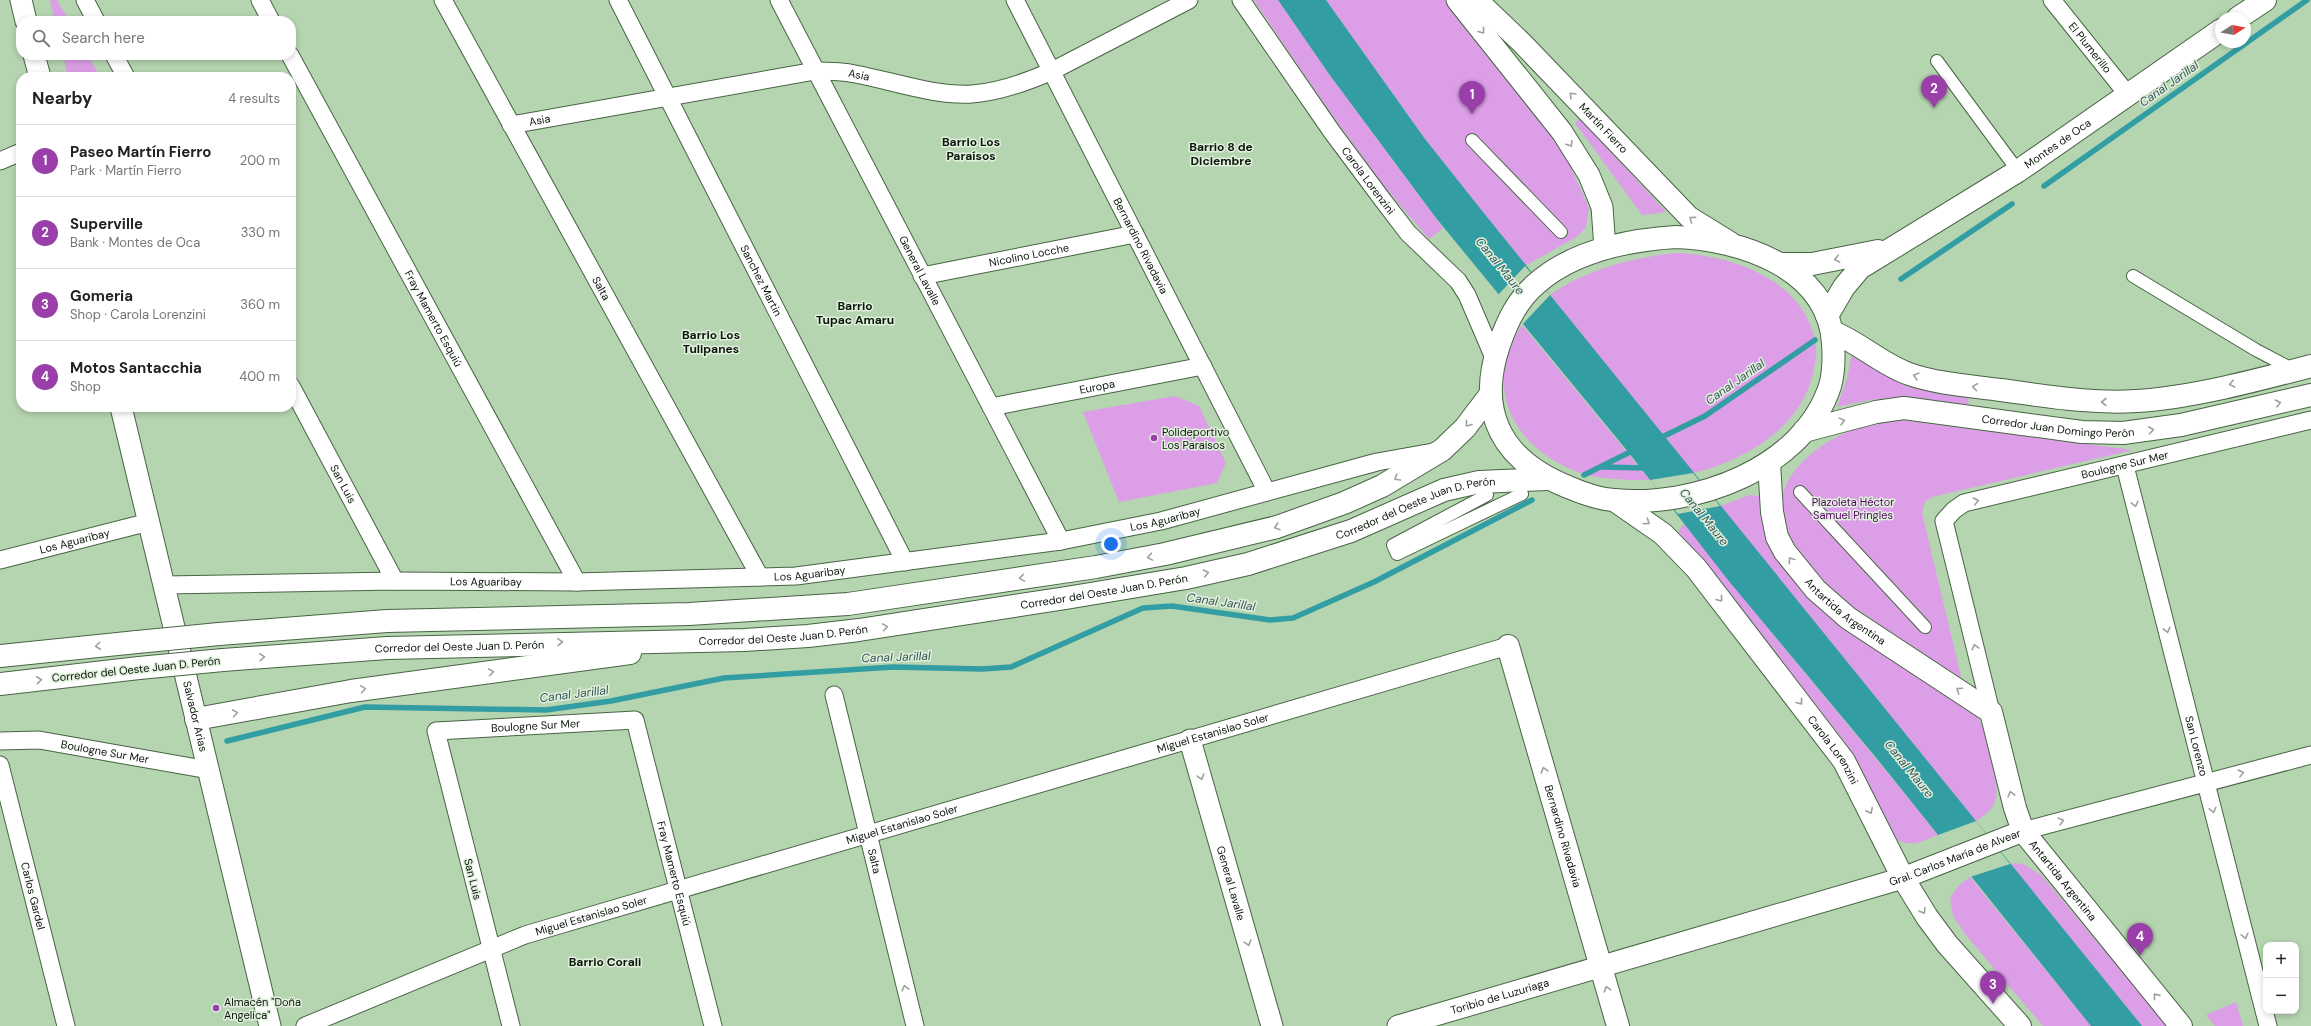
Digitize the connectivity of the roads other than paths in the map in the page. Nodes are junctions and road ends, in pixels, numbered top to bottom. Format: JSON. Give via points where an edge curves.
{"nodes":[{"id":1,"x":21,"y":0,"type":"edge"},
{"id":2,"x":85,"y":0,"type":"edge"},
{"id":3,"x":260,"y":0,"type":"edge"},
{"id":4,"x":443,"y":0,"type":"edge"},
{"id":5,"x":618,"y":0,"type":"edge"},
{"id":6,"x":779,"y":0,"type":"edge"},
{"id":7,"x":1015,"y":0,"type":"edge"},
{"id":8,"x":1189,"y":0,"type":"edge"},
{"id":9,"x":1241,"y":0,"type":"edge"},
{"id":10,"x":1457,"y":0,"type":"edge"},
{"id":11,"x":1477,"y":0,"type":"edge"},
{"id":12,"x":2052,"y":0,"type":"edge"},
{"id":13,"x":2265,"y":0,"type":"edge"},
{"id":14,"x":2247,"y":12,"type":"edge"},
{"id":15,"x":25,"y":16,"type":"edge"},
{"id":16,"x":93,"y":16,"type":"edge"},
{"id":17,"x":268,"y":16,"type":"edge"},
{"id":18,"x":2215,"y":34,"type":"edge"},
{"id":19,"x":35,"y":60,"type":"edge"},
{"id":20,"x":117,"y":60,"type":"edge"},
{"id":21,"x":293,"y":60,"type":"edge"},
{"id":22,"x":1936,"y":60,"type":"dead end"},
{"id":23,"x":815,"y":71,"type":"junction"},
{"id":24,"x":1052,"y":71,"type":"junction"},
{"id":25,"x":39,"y":72,"type":"edge"},
{"id":26,"x":123,"y":72,"type":"edge"},
{"id":27,"x":2128,"y":95,"type":"junction"},
{"id":28,"x":668,"y":97,"type":"junction"},
{"id":29,"x":511,"y":125,"type":"junction"},
{"id":30,"x":1472,"y":140,"type":"dead end"},
{"id":31,"x":16,"y":154,"type":"edge"},
{"id":32,"x":0,"y":161,"type":"edge"},
{"id":33,"x":2018,"y":171,"type":"junction"},
{"id":34,"x":1561,"y":232,"type":"dead end"},
{"id":35,"x":1136,"y":234,"type":"junction"},
{"id":36,"x":1737,"y":246,"type":"junction"},
{"id":37,"x":1605,"y":248,"type":"junction"},
{"id":38,"x":1889,"y":249,"type":"junction"},
{"id":39,"x":1781,"y":264,"type":"junction"},
{"id":40,"x":922,"y":276,"type":"junction"},
{"id":41,"x":2133,"y":276,"type":"dead end"},
{"id":42,"x":1830,"y":324,"type":"junction"},
{"id":43,"x":1494,"y":358,"type":"junction"},
{"id":44,"x":1203,"y":366,"type":"junction"},
{"id":45,"x":2303,"y":368,"type":"edge"},
{"id":46,"x":296,"y":395,"type":"edge"},
{"id":47,"x":1490,"y":395,"type":"junction"},
{"id":48,"x":2311,"y":395,"type":"edge"},
{"id":49,"x":991,"y":407,"type":"junction"},
{"id":50,"x":122,"y":412,"type":"edge"},
{"id":51,"x":2311,"y":420,"type":"edge"},
{"id":52,"x":1804,"y":430,"type":"junction"},
{"id":53,"x":1442,"y":450,"type":"junction"},
{"id":54,"x":1769,"y":463,"type":"junction"},
{"id":55,"x":2125,"y":466,"type":"junction"},
{"id":56,"x":1515,"y":479,"type":"junction"},
{"id":57,"x":1547,"y":479,"type":"junction"},
{"id":58,"x":1268,"y":492,"type":"junction"},
{"id":59,"x":1800,"y":492,"type":"dead end"},
{"id":60,"x":1487,"y":495,"type":"dead end"},
{"id":61,"x":1614,"y":500,"type":"junction"},
{"id":62,"x":1944,"y":521,"type":"joint"},
{"id":63,"x":149,"y":522,"type":"junction"},
{"id":64,"x":1061,"y":540,"type":"junction"},
{"id":65,"x":0,"y":560,"type":"edge"},
{"id":66,"x":905,"y":562,"type":"junction"},
{"id":67,"x":760,"y":577,"type":"junction"},
{"id":68,"x":395,"y":581,"type":"junction"},
{"id":69,"x":577,"y":582,"type":"junction"},
{"id":70,"x":164,"y":585,"type":"junction"},
{"id":71,"x":1924,"y":627,"type":"dead end"},
{"id":72,"x":744,"y":640,"type":"junction"},
{"id":73,"x":1508,"y":646,"type":"joint"},
{"id":74,"x":0,"y":656,"type":"edge"},
{"id":75,"x":0,"y":684,"type":"edge"},
{"id":76,"x":834,"y":696,"type":"dead end"},
{"id":77,"x":1991,"y":712,"type":"junction"},
{"id":78,"x":196,"y":719,"type":"junction"},
{"id":79,"x":635,"y":720,"type":"joint"},
{"id":80,"x":436,"y":731,"type":"joint"},
{"id":81,"x":1190,"y":740,"type":"junction"},
{"id":82,"x":0,"y":741,"type":"edge"},
{"id":83,"x":2311,"y":755,"type":"edge"},
{"id":84,"x":0,"y":765,"type":"edge"},
{"id":85,"x":209,"y":770,"type":"junction"},
{"id":86,"x":2206,"y":782,"type":"junction"},
{"id":87,"x":2023,"y":831,"type":"junction"},
{"id":88,"x":868,"y":835,"type":"junction"},
{"id":89,"x":1903,"y":878,"type":"junction"},
{"id":90,"x":678,"y":891,"type":"junction"},
{"id":91,"x":490,"y":948,"type":"junction"},
{"id":92,"x":1601,"y":967,"type":"junction"},
{"id":93,"x":66,"y":1026,"type":"edge"},
{"id":94,"x":270,"y":1026,"type":"edge"},
{"id":95,"x":305,"y":1026,"type":"edge"},
{"id":96,"x":510,"y":1026,"type":"edge"},
{"id":97,"x":713,"y":1026,"type":"edge"},
{"id":98,"x":915,"y":1026,"type":"edge"},
{"id":99,"x":1272,"y":1026,"type":"edge"},
{"id":100,"x":1398,"y":1026,"type":"edge"},
{"id":101,"x":1618,"y":1026,"type":"edge"},
{"id":102,"x":2020,"y":1026,"type":"edge"},
{"id":103,"x":2181,"y":1026,"type":"edge"},
{"id":104,"x":2268,"y":1026,"type":"edge"}],
"edges":[{"from":1,"to":15,"type":"street"},
{"from":2,"to":16,"type":"street"},
{"from":3,"to":17,"type":"street"},
{"from":4,"to":29,"type":"street","name":"Salta"},
{"from":5,"to":28,"type":"street","name":"Sanchez Martin"},
{"from":6,"to":23,"type":"street","name":"General Lavalle"},
{"from":7,"to":24,"type":"street","name":"Bernardino Rivadavia"},
{"from":8,"to":24,"type":"street","name":"Asia"},
{"from":9,"to":43,"type":"street","name":"Carola Lorenzini","via":[[1332,132],[1408,233],[1458,281],[1467,295]]},
{"from":10,"to":37,"type":"street","one_way":true,"via":[[1562,132],[1589,175],[1602,208]]},
{"from":36,"to":11,"type":"street","name":"Martín Fierro","one_way":true,"via":[[1689,217],[1522,43]]},
{"from":12,"to":27,"type":"street","name":"El Plumerillo"},
{"from":13,"to":14,"type":"main road"},
{"from":18,"to":27,"type":"main road","name":"Montes de Oca"},
{"from":19,"to":25,"type":"street"},
{"from":20,"to":26,"type":"street"},
{"from":21,"to":69,"type":"street","name":"Fray Mamerto Esquiú"},
{"from":22,"to":33,"type":"street"},
{"from":23,"to":24,"type":"street","name":"Asia","via":[[853,73],[937,91],[972,94],[1029,81]]},
{"from":23,"to":28,"type":"street","name":"Asia"},
{"from":23,"to":40,"type":"street","name":"General Lavalle"},
{"from":24,"to":35,"type":"street","name":"Bernardino Rivadavia"},
{"from":27,"to":33,"type":"main road","name":"Montes de Oca"},
{"from":28,"to":29,"type":"street","name":"Asia"},
{"from":28,"to":66,"type":"street","name":"Sanchez Martin"},
{"from":29,"to":67,"type":"street","name":"Salta"},
{"from":30,"to":34,"type":"street"},
{"from":31,"to":32,"type":"street"},
{"from":33,"to":38,"type":"main road","name":"Montes de Oca"},
{"from":35,"to":40,"type":"street","name":"Nicolino Locche"},
{"from":35,"to":44,"type":"street","name":"Bernardino Rivadavia"},
{"from":36,"to":37,"type":"main road","via":[[1700,238],[1676,237],[1652,238]]},
{"from":36,"to":39,"type":"main road"},
{"from":37,"to":43,"type":"main road","via":[[1538,281],[1512,312]]},
{"from":38,"to":39,"type":"main road","name":"Montes de Oca","one_way":true,"via":[[1812,264]]},
{"from":38,"to":42,"type":"main road","name":"Montes de Oca","via":[[1852,276]]},
{"from":39,"to":42,"type":"main road","via":[[1803,281],[1817,298]]},
{"from":40,"to":49,"type":"street","name":"General Lavalle"},
{"from":41,"to":45,"type":"street","via":[[2256,350]]},
{"from":45,"to":42,"type":"main road","one_way":true,"via":[[2163,398],[2094,402],[1954,384],[1909,374],[1880,360]]},
{"from":42,"to":52,"type":"main road","via":[[1834,357],[1830,386],[1822,404]]},
{"from":43,"to":47,"type":"main road"},
{"from":44,"to":49,"type":"street","name":"Europa"},
{"from":44,"to":58,"type":"street","name":"Bernardino Rivadavia"},
{"from":46,"to":68,"type":"street","name":"San Luis"},
{"from":47,"to":53,"type":"main road","one_way":true,"via":[[1465,428]]},
{"from":47,"to":57,"type":"main road","via":[[1500,430],[1515,456]]},
{"from":52,"to":48,"type":"main road","name":"Corredor Juan Domingo Perón","one_way":true,"via":[[1876,412],[1904,408],[2082,432],[2123,433],[2181,425]]},
{"from":49,"to":64,"type":"street","name":"General Lavalle"},
{"from":50,"to":63,"type":"street","name":"Salvador Arias"},
{"from":51,"to":55,"type":"street","name":"Boulogne Sur Mer"},
{"from":52,"to":54,"type":"main road"},
{"from":53,"to":58,"type":"street","name":"Los Aguaribay","via":[[1377,462]]},
{"from":53,"to":74,"type":"main road","one_way":true,"bridge":true,"via":[[1382,486],[1344,503],[1277,527],[1224,541],[1096,566],[848,604],[689,614],[387,621],[219,634]]},
{"from":54,"to":61,"type":"main road","via":[[1742,477],[1707,490],[1665,499]]},
{"from":77,"to":54,"type":"main road","name":"Antartida Argentina","one_way":true,"via":[[1848,618],[1816,590],[1785,552],[1777,537],[1772,512]]},
{"from":62,"to":55,"type":"street","name":"Boulogne Sur Mer","one_way":true,"via":[[1964,503]]},
{"from":55,"to":86,"type":"street","name":"San Lorenzo","one_way":true},
{"from":56,"to":57,"type":"main road","name":"Corredor del Oeste Juan D. Perón"},
{"from":56,"to":60,"type":"street","via":[[1522,494],[1397,554],[1393,545]]},
{"from":72,"to":56,"type":"main road","name":"Corredor del Oeste Juan D. Perón","one_way":true,"via":[[859,630],[1194,576],[1248,564],[1351,531],[1444,490],[1480,482]]},
{"from":57,"to":61,"type":"main road","via":[[1582,493]]},
{"from":58,"to":64,"type":"street","name":"Los Aguaribay","via":[[1161,521]]},
{"from":59,"to":71,"type":"street"},
{"from":61,"to":89,"type":"main road","name":"Carola Lorenzini","one_way":true,"via":[[1664,534],[1687,557],[1825,735],[1854,778]]},
{"from":77,"to":62,"type":"street","name":"Antartida Argentina","one_way":true},
{"from":63,"to":65,"type":"street","name":"Los Aguaribay"},
{"from":63,"to":70,"type":"street","name":"Salvador Arias"},
{"from":64,"to":66,"type":"street","name":"Los Aguaribay"},
{"from":66,"to":67,"type":"street","name":"Los Aguaribay","via":[[796,576]]},
{"from":67,"to":69,"type":"street","name":"Los Aguaribay"},
{"from":68,"to":69,"type":"street","name":"Los Aguaribay"},
{"from":68,"to":70,"type":"street","name":"Los Aguaribay"},
{"from":70,"to":78,"type":"street","name":"Salvador Arias"},
{"from":75,"to":72,"type":"main road","name":"Corredor del Oeste Juan D. Perón","one_way":true,"bridge":true,"via":[[223,660],[394,648]]},
{"from":78,"to":72,"type":"main road","one_way":true,"via":[[351,691]]},
{"from":73,"to":81,"type":"street","name":"Miguel Estanislao Soler"},
{"from":92,"to":73,"type":"main road","name":"Bernardino Rivadavia","one_way":true},
{"from":76,"to":88,"type":"street","name":"Salta"},
{"from":87,"to":77,"type":"main road","name":"Antartida Argentina","one_way":true},
{"from":78,"to":85,"type":"street","name":"Salvador Arias"},
{"from":79,"to":80,"type":"street","name":"Boulogne Sur Mer"},
{"from":79,"to":90,"type":"street","name":"Fray Mamerto Esquiú"},
{"from":80,"to":91,"type":"street","name":"San Luis"},
{"from":81,"to":88,"type":"street","name":"Miguel Estanislao Soler"},
{"from":81,"to":99,"type":"street","name":"General Lavalle","one_way":true},
{"from":82,"to":85,"type":"street","name":"Boulogne Sur Mer","via":[[39,740]]},
{"from":86,"to":83,"type":"street","name":"Gral. Carlos María de Alvear","one_way":true},
{"from":84,"to":93,"type":"street","name":"Carlos Gardel"},
{"from":85,"to":94,"type":"street","name":"Salvador Arias"},
{"from":87,"to":86,"type":"street","name":"Gral. Carlos María de Alvear","one_way":true},
{"from":86,"to":104,"type":"street","name":"San Lorenzo","one_way":true},
{"from":87,"to":89,"type":"street","name":"Gral. Carlos María de Alvear"},
{"from":103,"to":87,"type":"main road","name":"Antartida Argentina","one_way":true},
{"from":88,"to":90,"type":"street","name":"Miguel Estanislao Soler"},
{"from":98,"to":88,"type":"street","name":"Salta","one_way":true},
{"from":89,"to":92,"type":"street","name":"Gral. Carlos María de Alvear"},
{"from":89,"to":102,"type":"main road","name":"Carola Lorenzini","one_way":true,"via":[[1947,944]]},
{"from":90,"to":91,"type":"street","name":"Miguel Estanislao Soler","via":[[525,935]]},
{"from":90,"to":97,"type":"street","name":"Fray Mamerto Esquiú"},
{"from":91,"to":95,"type":"street","name":"Miguel Estanislao Soler"},
{"from":91,"to":96,"type":"street","name":"San Luis"},
{"from":92,"to":100,"type":"street","name":"Toribio de Luzuriaga"},
{"from":101,"to":92,"type":"main road","name":"Bernardino Rivadavia","one_way":true}]}
